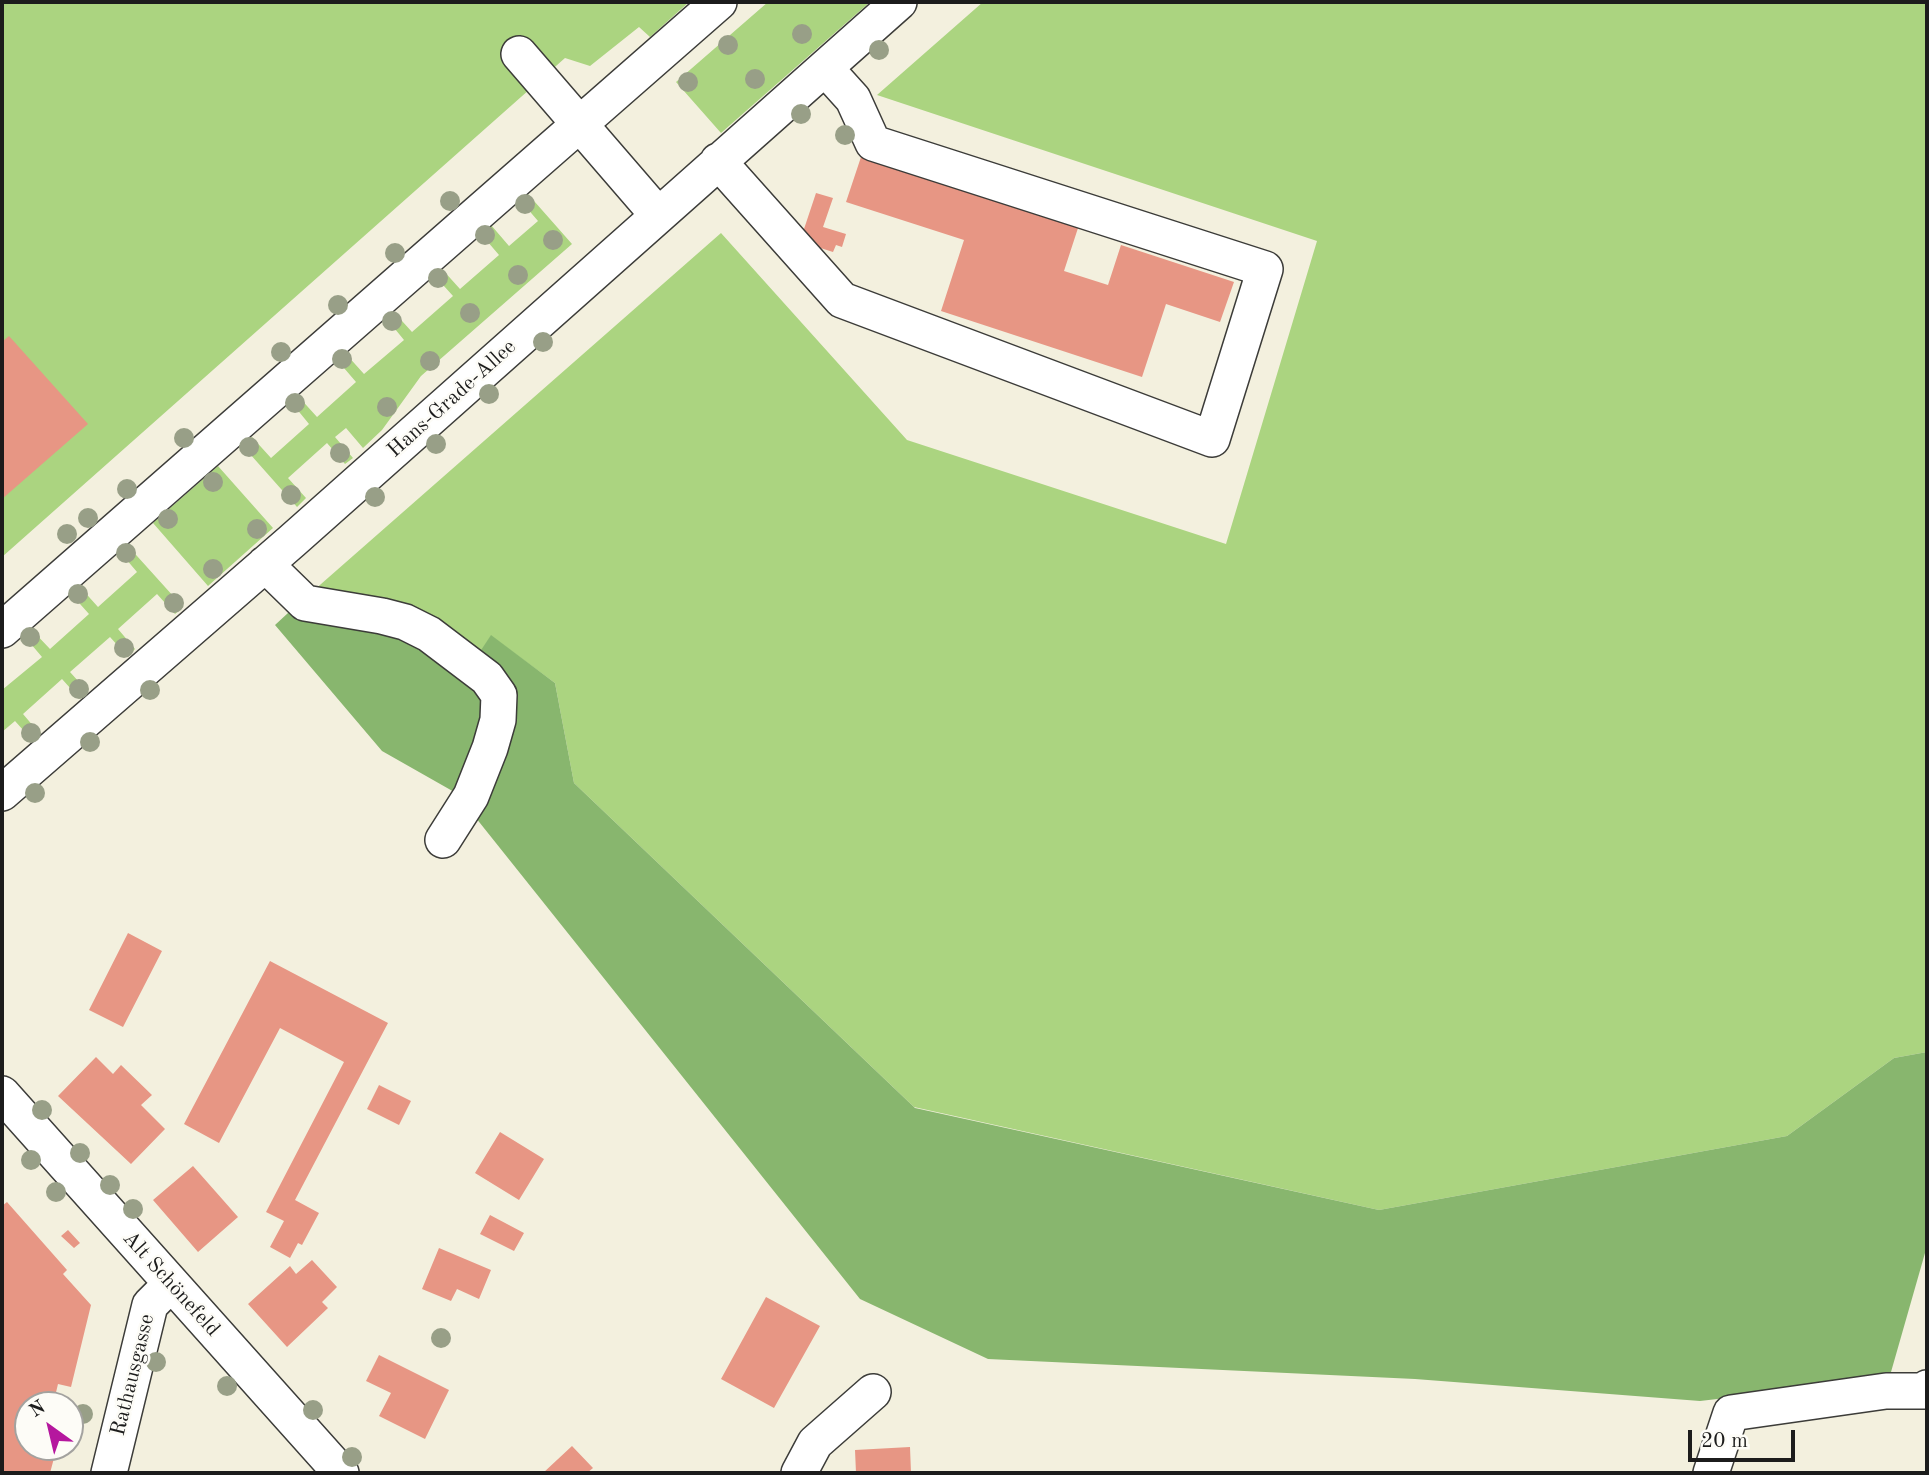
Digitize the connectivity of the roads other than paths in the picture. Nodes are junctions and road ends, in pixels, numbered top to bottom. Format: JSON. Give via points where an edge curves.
{"nodes":[{"id":1,"x":719,"y":2,"type":"edge"},
{"id":2,"x":899,"y":2,"type":"edge"},
{"id":3,"x":519,"y":54,"type":"dead end"},
{"id":4,"x":825,"y":68,"type":"junction"},
{"id":5,"x":580,"y":124,"type":"junction"},
{"id":6,"x":718,"y":161,"type":"junction"},
{"id":7,"x":658,"y":215,"type":"junction"},
{"id":8,"x":265,"y":564,"type":"junction"},
{"id":9,"x":2,"y":630,"type":"edge"},
{"id":10,"x":2,"y":793,"type":"edge"},
{"id":11,"x":443,"y":840,"type":"dead end"},
{"id":12,"x":2,"y":1094,"type":"edge"},
{"id":13,"x":171,"y":1284,"type":"junction"},
{"id":14,"x":1927,"y":1390,"type":"edge"},
{"id":15,"x":873,"y":1392,"type":"dead end"},
{"id":16,"x":109,"y":1473,"type":"edge"},
{"id":17,"x":341,"y":1473,"type":"edge"},
{"id":18,"x":799,"y":1473,"type":"edge"},
{"id":19,"x":1711,"y":1473,"type":"edge"}],
"edges":[{"from":1,"to":5,"type":"street"},
{"from":2,"to":4,"type":"street","name":"Hans-Grade-Allee"},
{"from":3,"to":5,"type":"street"},
{"from":4,"to":6,"type":"street","name":"Hans-Grade-Allee"},
{"from":4,"to":6,"type":"street","via":[[853,99],[873,143],[1265,269],[1212,439],[842,300]]},
{"from":5,"to":7,"type":"street"},
{"from":5,"to":9,"type":"street"},
{"from":6,"to":7,"type":"street","name":"Hans-Grade-Allee"},
{"from":7,"to":8,"type":"street","name":"Hans-Grade-Allee"},
{"from":8,"to":10,"type":"street","name":"Hans-Grade-Allee"},
{"from":8,"to":11,"type":"street","via":[[305,603],[405,622],[429,634],[487,677],[499,695],[490,748],[471,796]]},
{"from":12,"to":13,"type":"street","name":"Alt Schönefeld"},
{"from":13,"to":16,"type":"street","name":"Rathausgasse","via":[[150,1305]]},
{"from":13,"to":17,"type":"street","name":"Alt Schönefeld"},
{"from":14,"to":19,"type":"street","via":[[1886,1391],[1731,1413]]},
{"from":15,"to":18,"type":"street","via":[[815,1443]]}]}
